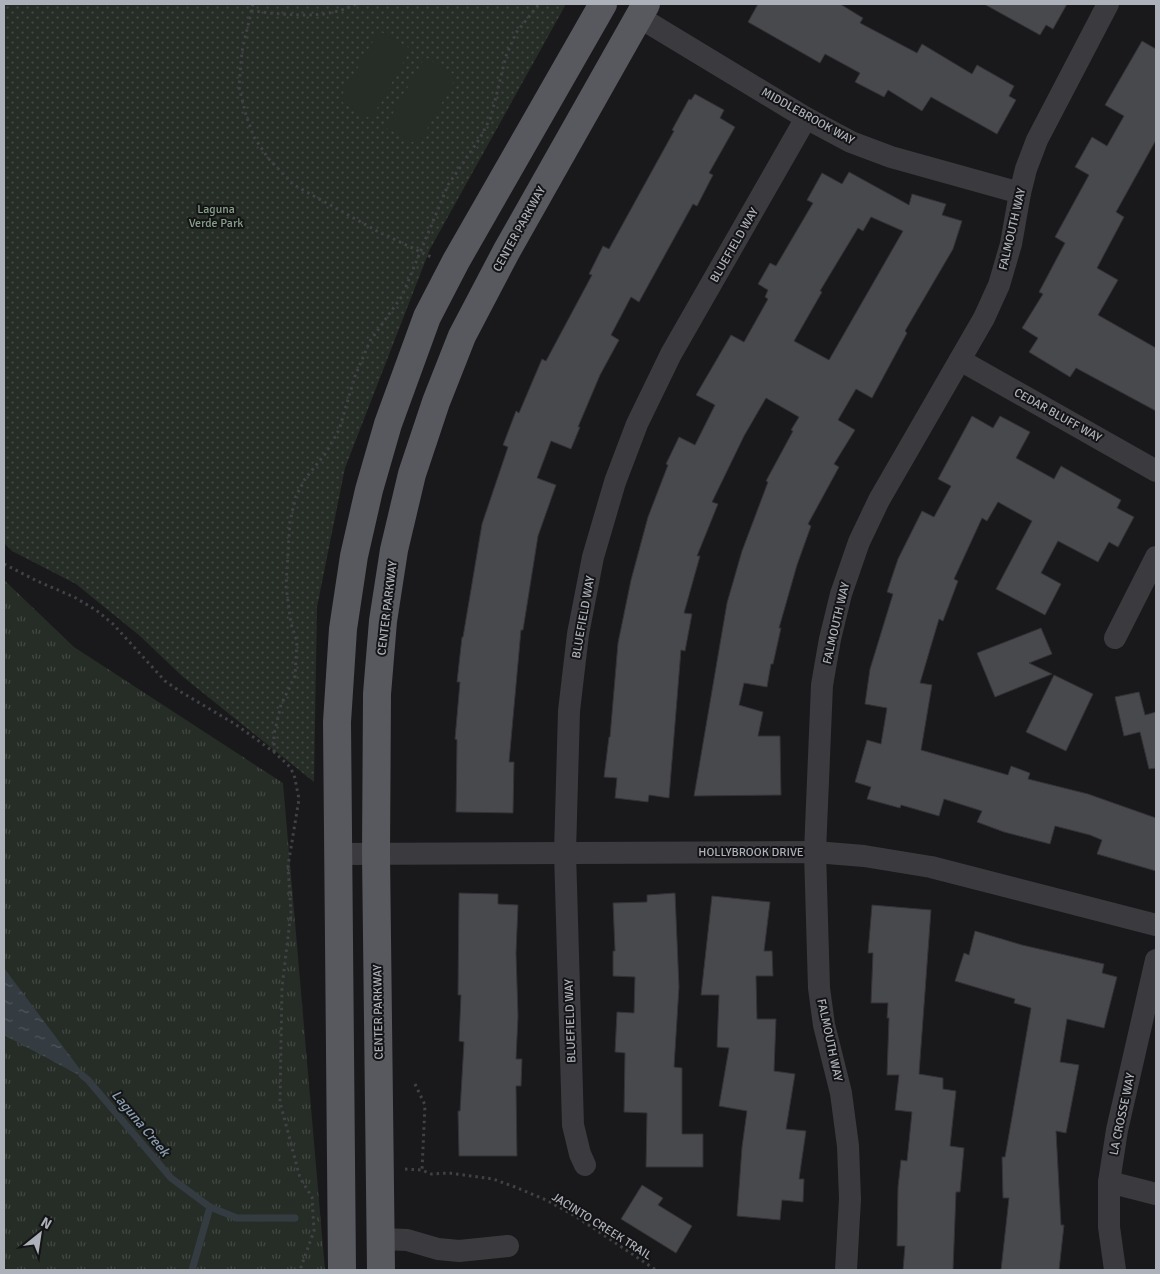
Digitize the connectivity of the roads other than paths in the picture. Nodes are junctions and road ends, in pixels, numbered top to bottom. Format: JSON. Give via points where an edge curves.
{"nodes":[{"id":1,"x":603,"y":4,"type":"edge"},
{"id":2,"x":1108,"y":4,"type":"edge"},
{"id":3,"x":642,"y":10,"type":"edge"},
{"id":4,"x":806,"y":118,"type":"junction"},
{"id":5,"x":1020,"y":193,"type":"junction"},
{"id":6,"x":960,"y":360,"type":"junction"},
{"id":7,"x":1156,"y":471,"type":"edge"},
{"id":8,"x":1156,"y":557,"type":"edge"},
{"id":9,"x":1115,"y":638,"type":"dead end"},
{"id":10,"x":565,"y":852,"type":"junction"},
{"id":11,"x":815,"y":852,"type":"junction"},
{"id":12,"x":338,"y":854,"type":"junction"},
{"id":13,"x":376,"y":854,"type":"junction"},
{"id":14,"x":1156,"y":925,"type":"edge"},
{"id":15,"x":1156,"y":960,"type":"edge"},
{"id":16,"x":585,"y":1165,"type":"dead end"},
{"id":17,"x":1109,"y":1182,"type":"junction"},
{"id":18,"x":1156,"y":1194,"type":"edge"},
{"id":19,"x":381,"y":1239,"type":"junction"},
{"id":20,"x":508,"y":1246,"type":"dead end"},
{"id":21,"x":342,"y":1270,"type":"edge"},
{"id":22,"x":381,"y":1270,"type":"edge"},
{"id":23,"x":846,"y":1270,"type":"edge"},
{"id":24,"x":1115,"y":1270,"type":"edge"}],
"edges":[{"from":1,"to":12,"type":"main road","via":[[452,267],[428,317],[388,424],[354,556],[343,629],[336,722]]},
{"from":2,"to":5,"type":"street","name":"FALMOUTH WAY","via":[[1038,140]]},
{"from":3,"to":4,"type":"street","name":"MIDDLEBROOK WAY"},
{"from":3,"to":13,"type":"main road","name":"CENTER PARKWAY","via":[[462,336],[412,474],[394,550],[383,622],[377,694]]},
{"from":4,"to":5,"type":"street","name":"MIDDLEBROOK WAY","via":[[851,142],[891,157]]},
{"from":4,"to":10,"type":"street","name":"BLUEFIELD WAY","via":[[671,354],[637,424],[615,482],[593,557],[578,634],[569,711]]},
{"from":5,"to":6,"type":"street","name":"FALMOUTH WAY","via":[[1011,244],[999,284]]},
{"from":6,"to":7,"type":"street","name":"CEDAR BLUFF WAY"},
{"from":6,"to":11,"type":"street","name":"FALMOUTH WAY","via":[[879,500],[859,542],[841,594],[822,685]]},
{"from":8,"to":9,"type":"street"},
{"from":10,"to":11,"type":"street","name":"HOLLYBROOK DRIVE"},
{"from":10,"to":13,"type":"street","name":"HOLLYBROOK DRIVE"},
{"from":10,"to":16,"type":"street","name":"BLUEFIELD WAY","via":[[572,1125]]},
{"from":11,"to":14,"type":"street","name":"HOLLYBROOK DRIVE","via":[[932,867]]},
{"from":11,"to":23,"type":"street","name":"FALMOUTH WAY","via":[[819,988],[824,1026],[841,1093],[848,1146],[850,1199]]},
{"from":12,"to":13,"type":"street","name":"HOLLYBROOK DRIVE"},
{"from":12,"to":21,"type":"main road"},
{"from":13,"to":19,"type":"main road","name":"CENTER PARKWAY"},
{"from":15,"to":17,"type":"street","name":"LA CROSSE WAY","via":[[1117,1130]]},
{"from":17,"to":18,"type":"street"},
{"from":17,"to":24,"type":"street","name":"LA CROSSE WAY","via":[[1109,1228]]},
{"from":19,"to":20,"type":"street","via":[[407,1240],[459,1251]]},
{"from":19,"to":22,"type":"main road","name":"CENTER PARKWAY"}]}
